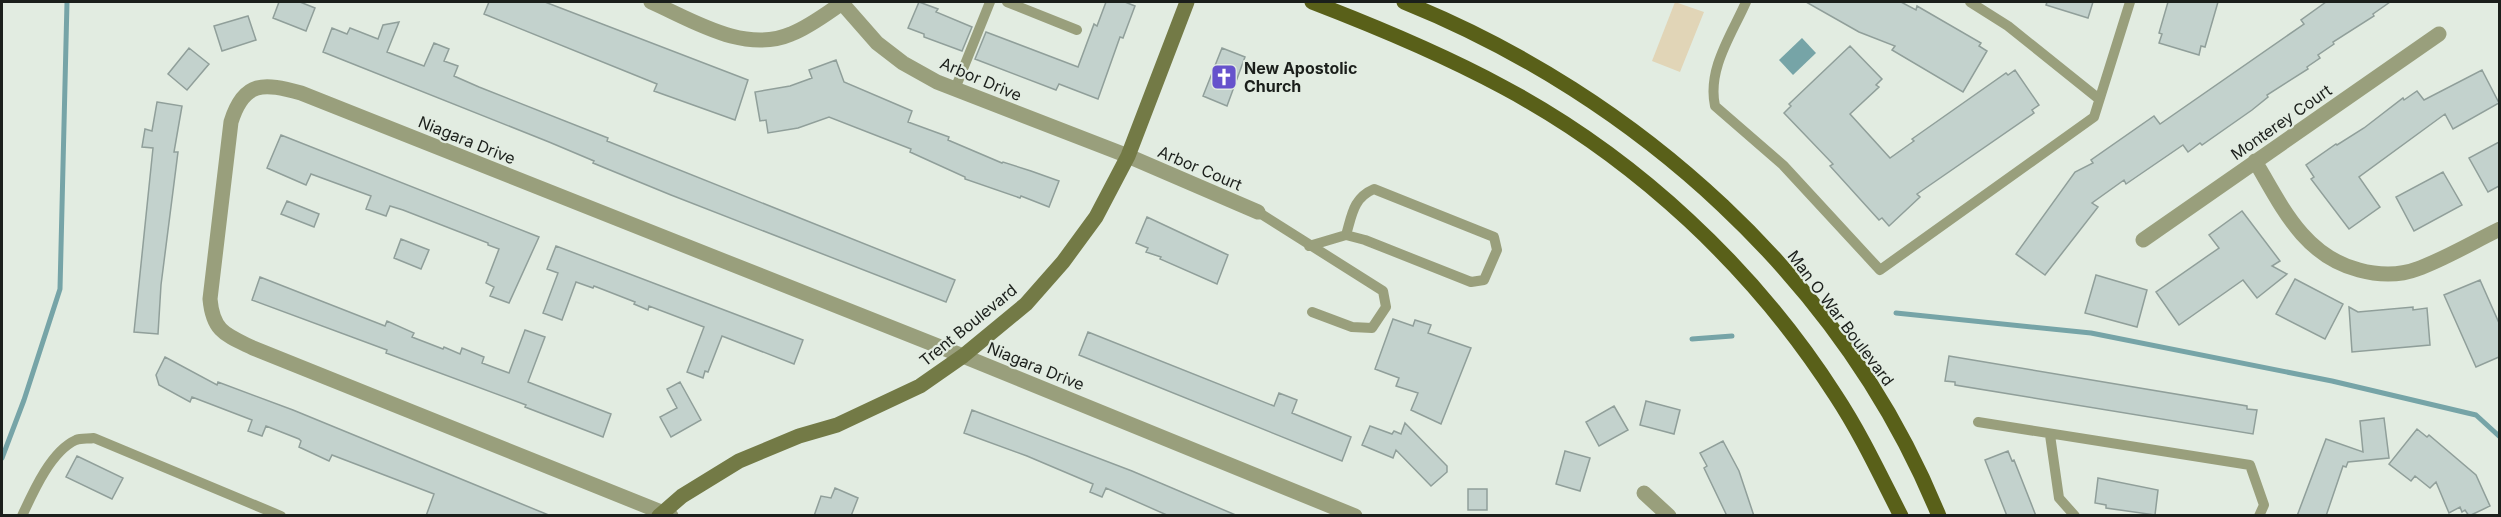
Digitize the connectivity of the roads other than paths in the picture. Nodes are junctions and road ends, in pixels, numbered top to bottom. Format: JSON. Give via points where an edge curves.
{"nodes":[{"id":1,"x":651,"y":2,"type":"edge"},
{"id":2,"x":842,"y":2,"type":"edge"},
{"id":3,"x":990,"y":2,"type":"edge"},
{"id":4,"x":1007,"y":2,"type":"edge"},
{"id":5,"x":1187,"y":2,"type":"edge"},
{"id":6,"x":1312,"y":2,"type":"edge"},
{"id":7,"x":1404,"y":2,"type":"edge"},
{"id":8,"x":1746,"y":2,"type":"edge"},
{"id":9,"x":1970,"y":2,"type":"edge"},
{"id":10,"x":2130,"y":2,"type":"edge"},
{"id":11,"x":1077,"y":30,"type":"dead end"},
{"id":12,"x":2439,"y":34,"type":"dead end"},
{"id":13,"x":955,"y":89,"type":"junction"},
{"id":14,"x":2099,"y":99,"type":"junction"},
{"id":15,"x":1128,"y":156,"type":"junction"},
{"id":16,"x":2255,"y":162,"type":"junction"},
{"id":17,"x":1258,"y":212,"type":"joint"},
{"id":18,"x":2499,"y":229,"type":"edge"},
{"id":19,"x":1346,"y":235,"type":"junction"},
{"id":20,"x":2143,"y":240,"type":"dead end"},
{"id":21,"x":1309,"y":246,"type":"junction"},
{"id":22,"x":1312,"y":312,"type":"dead end"},
{"id":23,"x":963,"y":356,"type":"junction"},
{"id":24,"x":1978,"y":422,"type":"dead end"},
{"id":25,"x":2050,"y":435,"type":"junction"},
{"id":26,"x":1644,"y":493,"type":"dead end"},
{"id":27,"x":665,"y":514,"type":"edge"},
{"id":28,"x":280,"y":515,"type":"edge"},
{"id":29,"x":21,"y":516,"type":"edge"},
{"id":30,"x":1354,"y":516,"type":"edge"},
{"id":31,"x":1669,"y":516,"type":"edge"},
{"id":32,"x":1900,"y":516,"type":"edge"},
{"id":33,"x":1939,"y":516,"type":"edge"},
{"id":34,"x":2075,"y":516,"type":"edge"},
{"id":35,"x":2259,"y":516,"type":"edge"}],
"edges":[{"from":1,"to":2,"type":"street","via":[[712,29],[761,41],[795,32]]},
{"from":2,"to":13,"type":"street","name":"Arbor Drive","via":[[877,43],[903,63]]},
{"from":3,"to":13,"type":"lane"},
{"from":4,"to":11,"type":"lane"},
{"from":5,"to":15,"type":"street","name":"Trent Boulevard"},
{"from":6,"to":32,"type":"main road","via":[[1444,57],[1504,87],[1588,139],[1665,200],[1738,269],[1799,342],[1863,441]]},
{"from":7,"to":33,"type":"main road","name":"Man O War Boulevard","via":[[1480,35],[1583,95],[1676,164],[1733,214],[1804,293],[1860,368],[1906,444]]},
{"from":8,"to":14,"type":"lane","via":[[1714,73],[1715,106],[1783,165],[1880,270],[2094,117]]},
{"from":9,"to":14,"type":"lane","via":[[2008,26]]},
{"from":10,"to":14,"type":"lane"},
{"from":12,"to":16,"type":"street","name":"Monterey Court"},
{"from":13,"to":15,"type":"street","name":"Arbor Drive"},
{"from":15,"to":17,"type":"street","name":"Arbor Court"},
{"from":15,"to":23,"type":"street","name":"Trent Boulevard","via":[[1096,217],[1063,262],[1026,304]]},
{"from":16,"to":18,"type":"street","via":[[2306,239],[2322,254],[2350,268],[2391,274],[2417,269]]},
{"from":16,"to":20,"type":"street","name":"Monterey Court"},
{"from":17,"to":21,"type":"lane"},
{"from":19,"to":19,"type":"lane","via":[[1471,282],[1484,280],[1497,250],[1494,237],[1374,189],[1356,202]]},
{"from":19,"to":21,"type":"lane"},
{"from":21,"to":22,"type":"lane","via":[[1383,291],[1386,307],[1372,328],[1352,327]]},
{"from":23,"to":27,"type":"street","name":"Trent Boulevard","via":[[889,402],[739,461],[682,496]]},
{"from":23,"to":27,"type":"street","name":"Niagara Drive","via":[[301,93],[274,86],[257,87],[244,94],[236,104],[229,133],[210,299],[217,327],[254,348]]},
{"from":23,"to":30,"type":"street","name":"Niagara Drive"},
{"from":24,"to":25,"type":"lane"},
{"from":25,"to":34,"type":"lane","via":[[2059,498]]},
{"from":25,"to":35,"type":"lane","via":[[2250,465],[2264,505]]},
{"from":26,"to":31,"type":"street"},
{"from":28,"to":29,"type":"lane","via":[[94,438],[78,439],[61,449]]}]}
